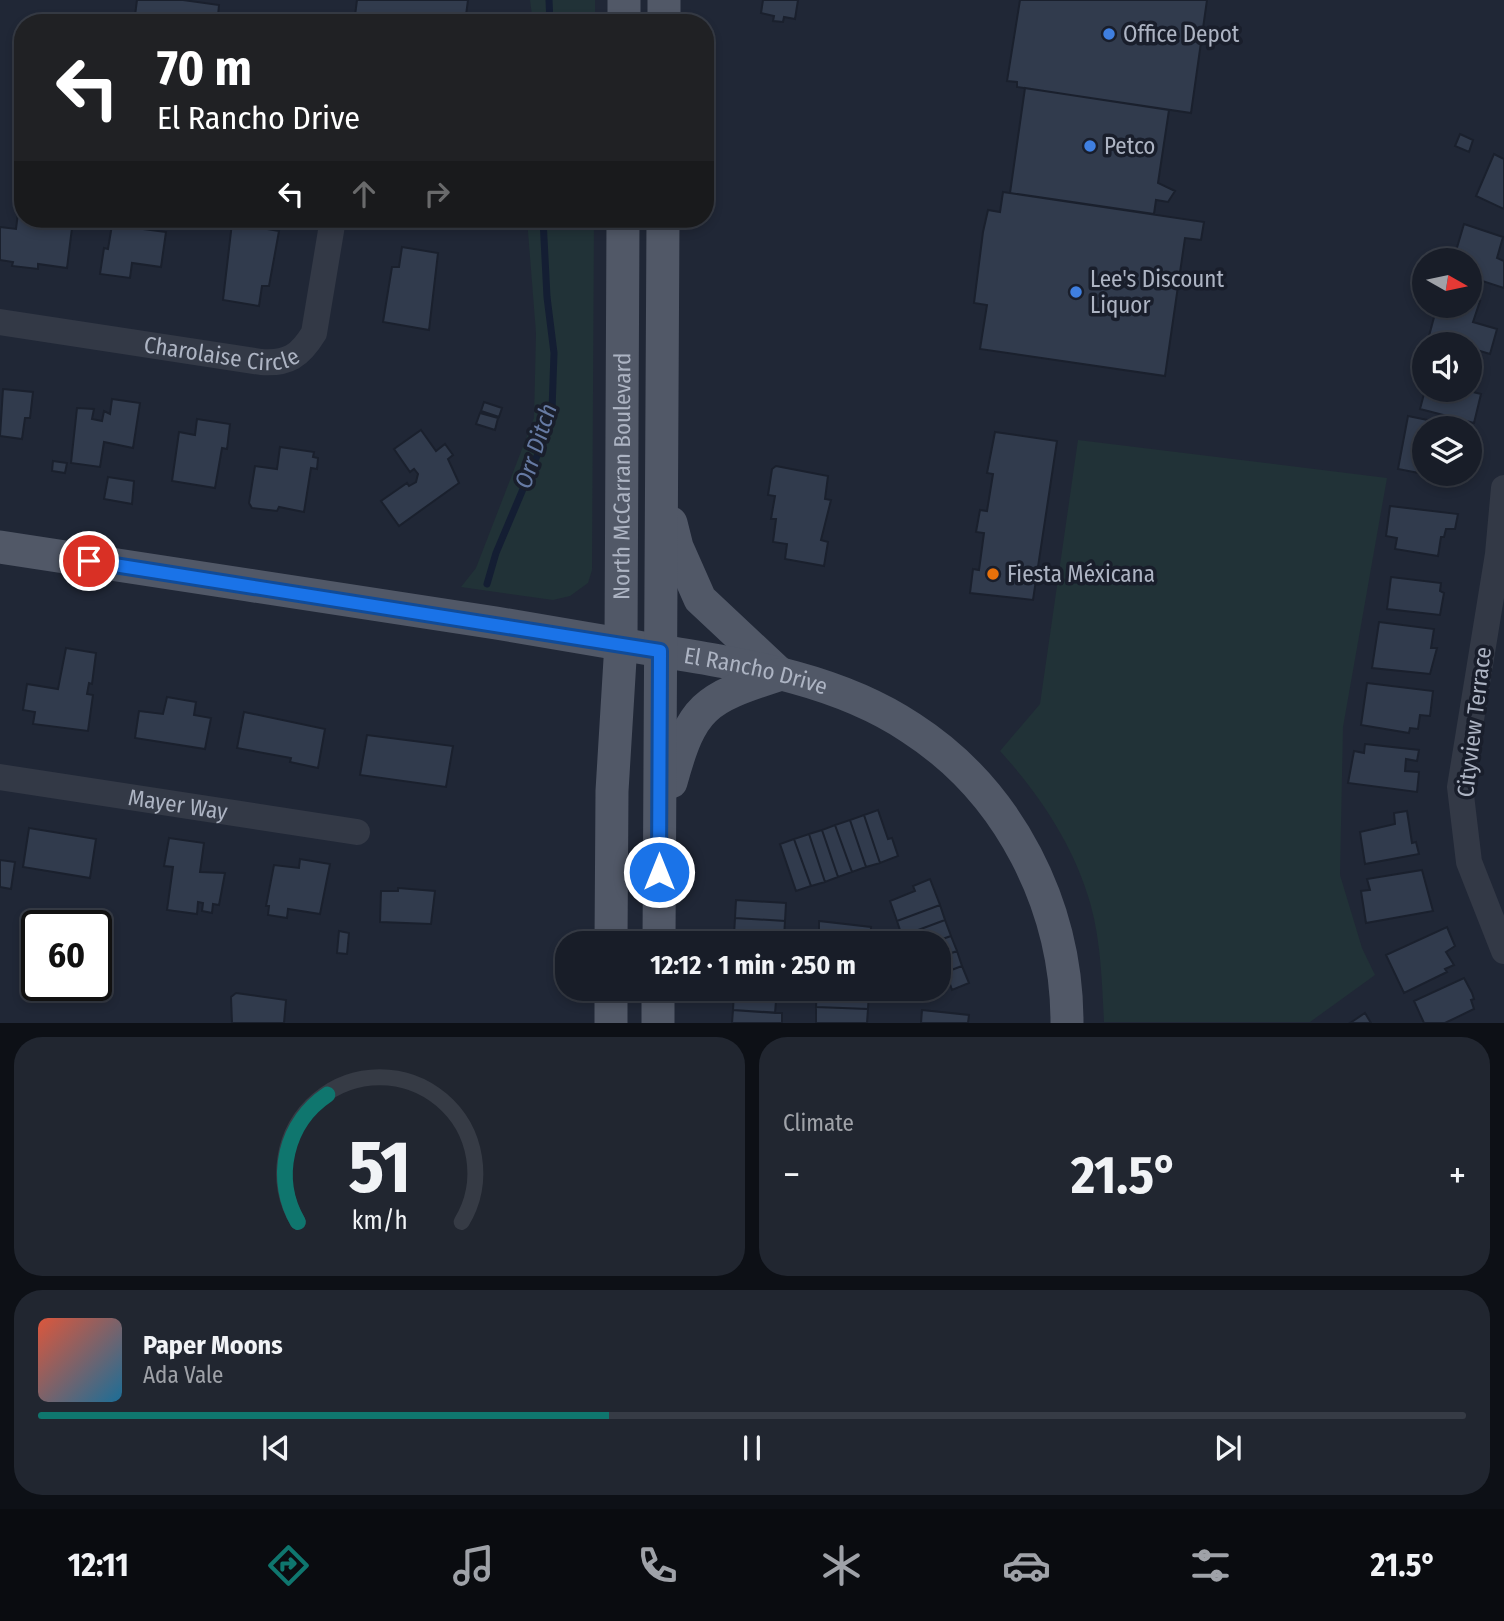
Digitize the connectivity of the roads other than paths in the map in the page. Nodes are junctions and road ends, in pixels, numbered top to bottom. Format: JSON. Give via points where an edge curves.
{"nodes":[{"id":1,"x":332,"y":228,"type":"edge"},
{"id":2,"x":623,"y":228,"type":"edge"},
{"id":3,"x":663,"y":228,"type":"edge"},
{"id":4,"x":0,"y":322,"type":"edge"},
{"id":5,"x":662,"y":487,"type":"junction"},
{"id":6,"x":1504,"y":488,"type":"edge"},
{"id":7,"x":0,"y":547,"type":"edge"},
{"id":8,"x":621,"y":643,"type":"junction"},
{"id":9,"x":660,"y":651,"type":"junction"},
{"id":10,"x":780,"y":675,"type":"junction"},
{"id":11,"x":0,"y":777,"type":"edge"},
{"id":12,"x":659,"y":825,"type":"junction"},
{"id":13,"x":357,"y":832,"type":"dead end"},
{"id":14,"x":611,"y":931,"type":"edge"},
{"id":15,"x":659,"y":931,"type":"edge"},
{"id":16,"x":1504,"y":951,"type":"edge"},
{"id":17,"x":611,"y":1001,"type":"edge"},
{"id":18,"x":658,"y":1001,"type":"edge"},
{"id":19,"x":611,"y":1023,"type":"edge"},
{"id":20,"x":658,"y":1023,"type":"edge"},
{"id":21,"x":1067,"y":1023,"type":"edge"}],
"edges":[{"from":1,"to":4,"type":"street","name":"Charolaise Circle","via":[[314,333],[291,360],[261,362]]},
{"from":2,"to":8,"type":"main road","name":"North McCarran Boulevard"},
{"from":3,"to":5,"type":"main road","name":"North McCarran Boulevard"},
{"from":5,"to":9,"type":"main road","name":"North McCarran Boulevard"},
{"from":5,"to":10,"type":"main road","via":[[677,547],[700,599]]},
{"from":6,"to":16,"type":"street","name":"Cityview Terrace","via":[[1498,554],[1460,787],[1469,862]]},
{"from":7,"to":8,"type":"main road","name":"El Rancho Drive"},
{"from":8,"to":9,"type":"main road","name":"El Rancho Drive"},
{"from":8,"to":14,"type":"main road","name":"North McCarran Boulevard","via":[[612,791]]},
{"from":9,"to":10,"type":"main road","name":"El Rancho Drive"},
{"from":9,"to":12,"type":"main road","name":"North McCarran Boulevard"},
{"from":10,"to":12,"type":"main road","via":[[733,690],[693,722],[684,736]]},
{"from":10,"to":21,"type":"main road","name":"El Rancho Drive","via":[[869,704],[911,728],[976,783],[1010,827],[1045,895],[1065,976]]},
{"from":11,"to":13,"type":"street","name":"Mayer Way"},
{"from":12,"to":15,"type":"main road","name":"North McCarran Boulevard"},
{"from":17,"to":19,"type":"main road"},
{"from":18,"to":20,"type":"main road"}]}
